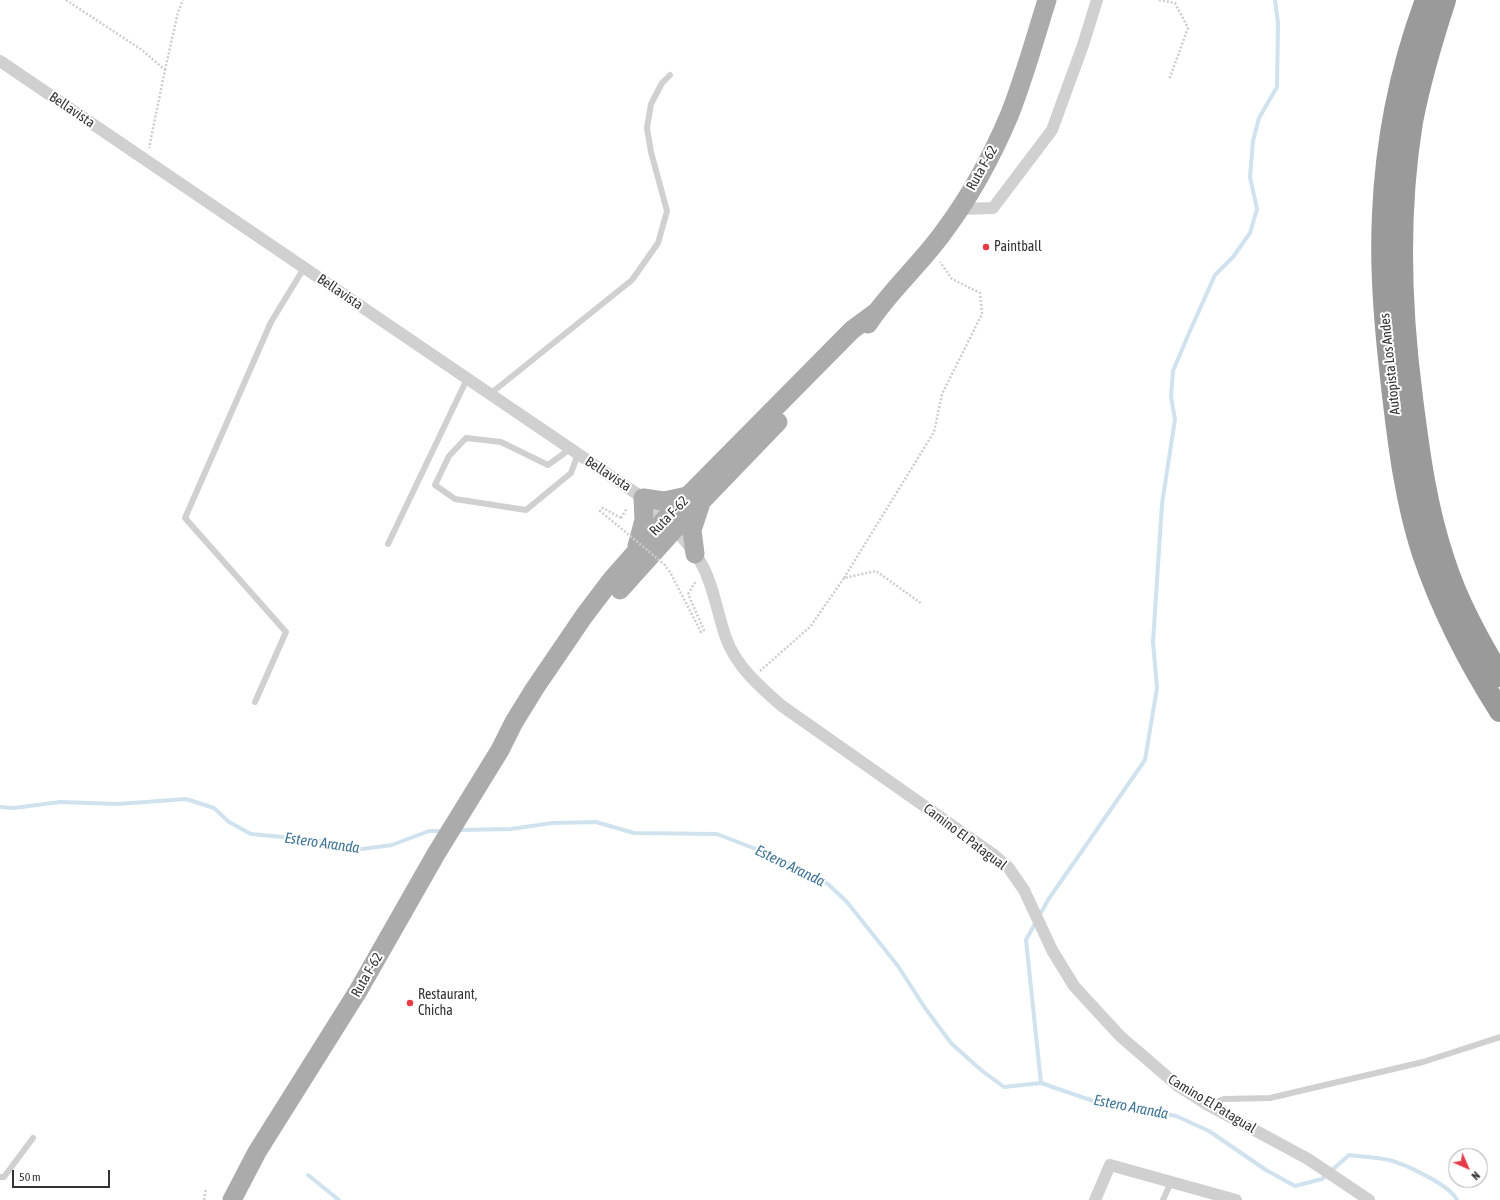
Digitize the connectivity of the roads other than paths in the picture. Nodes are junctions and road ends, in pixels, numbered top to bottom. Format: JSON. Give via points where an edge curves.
{"nodes":[{"id":1,"x":1047,"y":0,"type":"edge"},
{"id":2,"x":1097,"y":0,"type":"edge"},
{"id":3,"x":1426,"y":0,"type":"edge"},
{"id":4,"x":1445,"y":0,"type":"edge"},
{"id":5,"x":0,"y":61,"type":"edge"},
{"id":6,"x":670,"y":74,"type":"dead end"},
{"id":7,"x":959,"y":209,"type":"junction"},
{"id":8,"x":304,"y":268,"type":"junction"},
{"id":9,"x":466,"y":378,"type":"junction"},
{"id":10,"x":490,"y":394,"type":"junction"},
{"id":11,"x":574,"y":452,"type":"junction"},
{"id":12,"x":697,"y":496,"type":"junction"},
{"id":13,"x":643,"y":498,"type":"junction"},
{"id":14,"x":669,"y":524,"type":"junction"},
{"id":15,"x":388,"y":544,"type":"dead end"},
{"id":16,"x":652,"y":553,"type":"junction"},
{"id":17,"x":695,"y":554,"type":"junction"},
{"id":18,"x":631,"y":558,"type":"junction"},
{"id":19,"x":1500,"y":676,"type":"edge"},
{"id":20,"x":254,"y":702,"type":"dead end"},
{"id":21,"x":1500,"y":711,"type":"edge"},
{"id":22,"x":500,"y":750,"type":"junction"},
{"id":23,"x":1500,"y":1037,"type":"edge"},
{"id":24,"x":1208,"y":1105,"type":"junction"},
{"id":25,"x":33,"y":1138,"type":"dead end"},
{"id":26,"x":0,"y":1177,"type":"edge"},
{"id":27,"x":1171,"y":1182,"type":"junction"},
{"id":28,"x":232,"y":1200,"type":"edge"},
{"id":29,"x":1095,"y":1200,"type":"edge"},
{"id":30,"x":1163,"y":1200,"type":"edge"},
{"id":31,"x":1236,"y":1200,"type":"edge"},
{"id":32,"x":1368,"y":1200,"type":"edge"}],
"edges":[{"from":1,"to":7,"type":"main road","name":"Ruta F-62","via":[[1009,115],[987,164]]},
{"from":2,"to":7,"type":"street","via":[[1052,130],[993,208]]},
{"from":3,"to":21,"type":"highway","name":"Autopista Los Andes","via":[[1402,82],[1387,165],[1382,241],[1387,340],[1398,439],[1407,493],[1422,550],[1438,595],[1462,646]]},
{"from":4,"to":19,"type":"highway","name":"Autopista Los Andes","via":[[1427,58],[1408,148],[1401,235],[1404,328],[1419,452],[1437,537],[1465,611]]},
{"from":5,"to":8,"type":"street","name":"Bellavista"},
{"from":6,"to":10,"type":"lane","via":[[651,104],[647,128],[650,152],[667,211],[658,243],[632,280]]},
{"from":7,"to":12,"type":"main road","name":"Ruta F-62","via":[[931,249],[875,313],[852,330]]},
{"from":8,"to":9,"type":"street","name":"Bellavista"},
{"from":8,"to":20,"type":"lane","via":[[271,322],[185,518],[286,632]]},
{"from":9,"to":10,"type":"street","name":"Bellavista"},
{"from":9,"to":15,"type":"lane"},
{"from":10,"to":11,"type":"street","name":"Bellavista"},
{"from":11,"to":11,"type":"lane","via":[[548,464],[501,442],[466,438],[449,456],[435,485],[455,499],[526,510],[571,473]]},
{"from":11,"to":13,"type":"street","name":"Bellavista"},
{"from":12,"to":13,"type":"main road","via":[[673,501]]},
{"from":12,"to":14,"type":"main road","name":"Ruta F-62"},
{"from":12,"to":17,"type":"main road","via":[[698,509],[693,522],[692,538]]},
{"from":13,"to":14,"type":"street","name":"Bellavista"},
{"from":13,"to":18,"type":"main road","via":[[643,531]]},
{"from":14,"to":16,"type":"main road","name":"Ruta F-62"},
{"from":14,"to":17,"type":"street","name":"Camino El Patagual"},
{"from":14,"to":18,"type":"main road","name":"Ruta F-62"},
{"from":16,"to":17,"type":"main road","via":[[673,548]]},
{"from":16,"to":22,"type":"main road","name":"Ruta F-62","via":[[618,594],[522,726]]},
{"from":17,"to":24,"type":"street","name":"Camino El Patagual","via":[[704,569],[727,640],[737,660],[753,678],[782,706],[1008,867],[1024,890],[1061,966],[1074,986],[1120,1036],[1151,1064],[1178,1086]]},
{"from":18,"to":22,"type":"main road","name":"Ruta F-62","via":[[584,616],[514,722]]},
{"from":22,"to":28,"type":"main road","name":"Ruta F-62","via":[[436,854],[358,991],[257,1152]]},
{"from":23,"to":24,"type":"lane","via":[[1424,1062],[1270,1098],[1224,1099]]},
{"from":24,"to":32,"type":"street","name":"Camino El Patagual","via":[[1308,1159]]},
{"from":25,"to":26,"type":"lane","via":[[4,1177]]},
{"from":27,"to":29,"type":"street","via":[[1110,1165]]},
{"from":27,"to":30,"type":"lane"},
{"from":27,"to":31,"type":"street"}]}
